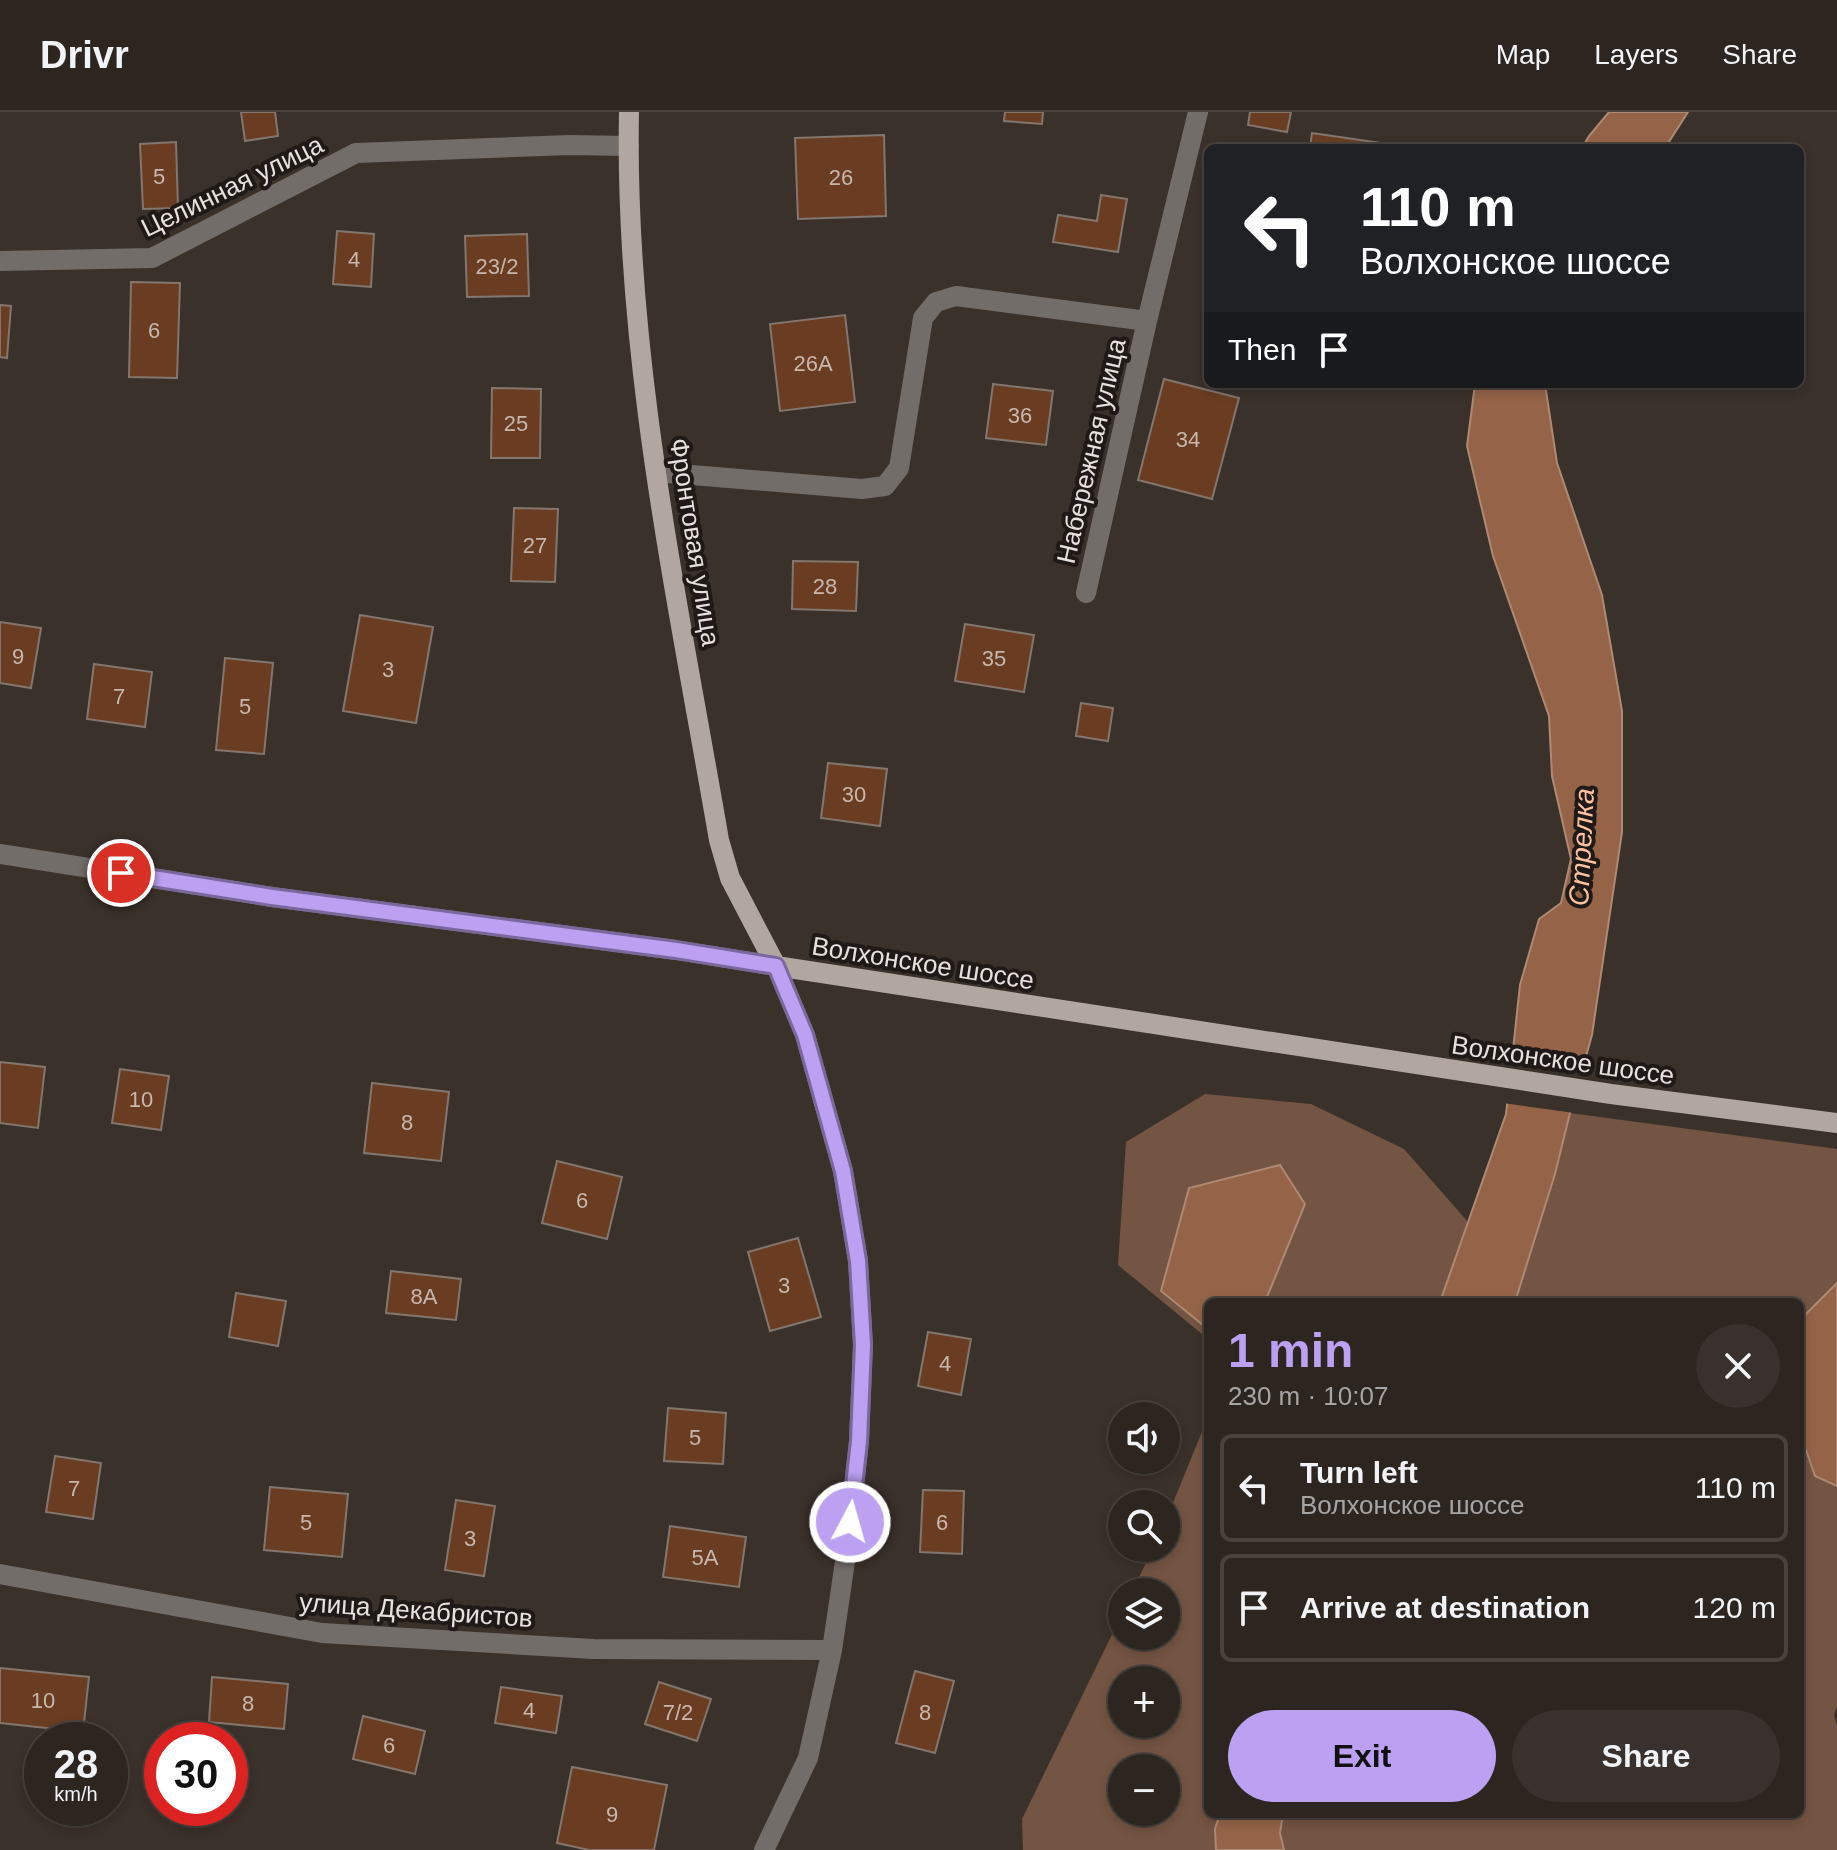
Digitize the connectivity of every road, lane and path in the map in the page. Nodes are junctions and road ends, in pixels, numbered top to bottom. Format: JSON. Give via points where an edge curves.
{"nodes":[{"id":1,"x":629,"y":112,"type":"edge"},
{"id":2,"x":1198,"y":112,"type":"edge"},
{"id":3,"x":629,"y":146,"type":"junction"},
{"id":4,"x":0,"y":261,"type":"edge"},
{"id":5,"x":1147,"y":321,"type":"junction"},
{"id":6,"x":656,"y":472,"type":"junction"},
{"id":7,"x":1086,"y":593,"type":"dead end"},
{"id":8,"x":0,"y":854,"type":"edge"},
{"id":9,"x":776,"y":966,"type":"junction"},
{"id":10,"x":1837,"y":1123,"type":"edge"},
{"id":11,"x":0,"y":1574,"type":"edge"},
{"id":12,"x":832,"y":1650,"type":"junction"},
{"id":13,"x":764,"y":1850,"type":"edge"}],
"edges":[{"from":1,"to":3,"type":"main road","name":"Фронтовая улица"},
{"from":2,"to":5,"type":"street","name":"Набережная улица"},
{"from":3,"to":4,"type":"street","name":"Целинная улица","via":[[356,153],[152,258]]},
{"from":3,"to":6,"type":"main road","name":"Фронтовая улица","via":[[635,291]]},
{"from":5,"to":6,"type":"street","name":"Набережная улица","via":[[956,296],[936,302],[923,318],[899,468],[885,486],[862,489]]},
{"from":5,"to":7,"type":"street","name":"Набережная улица"},
{"from":6,"to":9,"type":"main road","name":"Фронтовая улица","via":[[719,840],[730,878]]},
{"from":8,"to":9,"type":"street","name":"Волхонское шоссе"},
{"from":9,"to":10,"type":"main road","name":"Волхонское шоссе","via":[[1611,1094]]},
{"from":9,"to":12,"type":"street","via":[[805,1035],[839,1156],[858,1261],[863,1345],[859,1441]]},
{"from":11,"to":12,"type":"street","name":"улица Декабристов","via":[[322,1633],[593,1649]]},
{"from":12,"to":13,"type":"street","via":[[808,1758]]}]}
